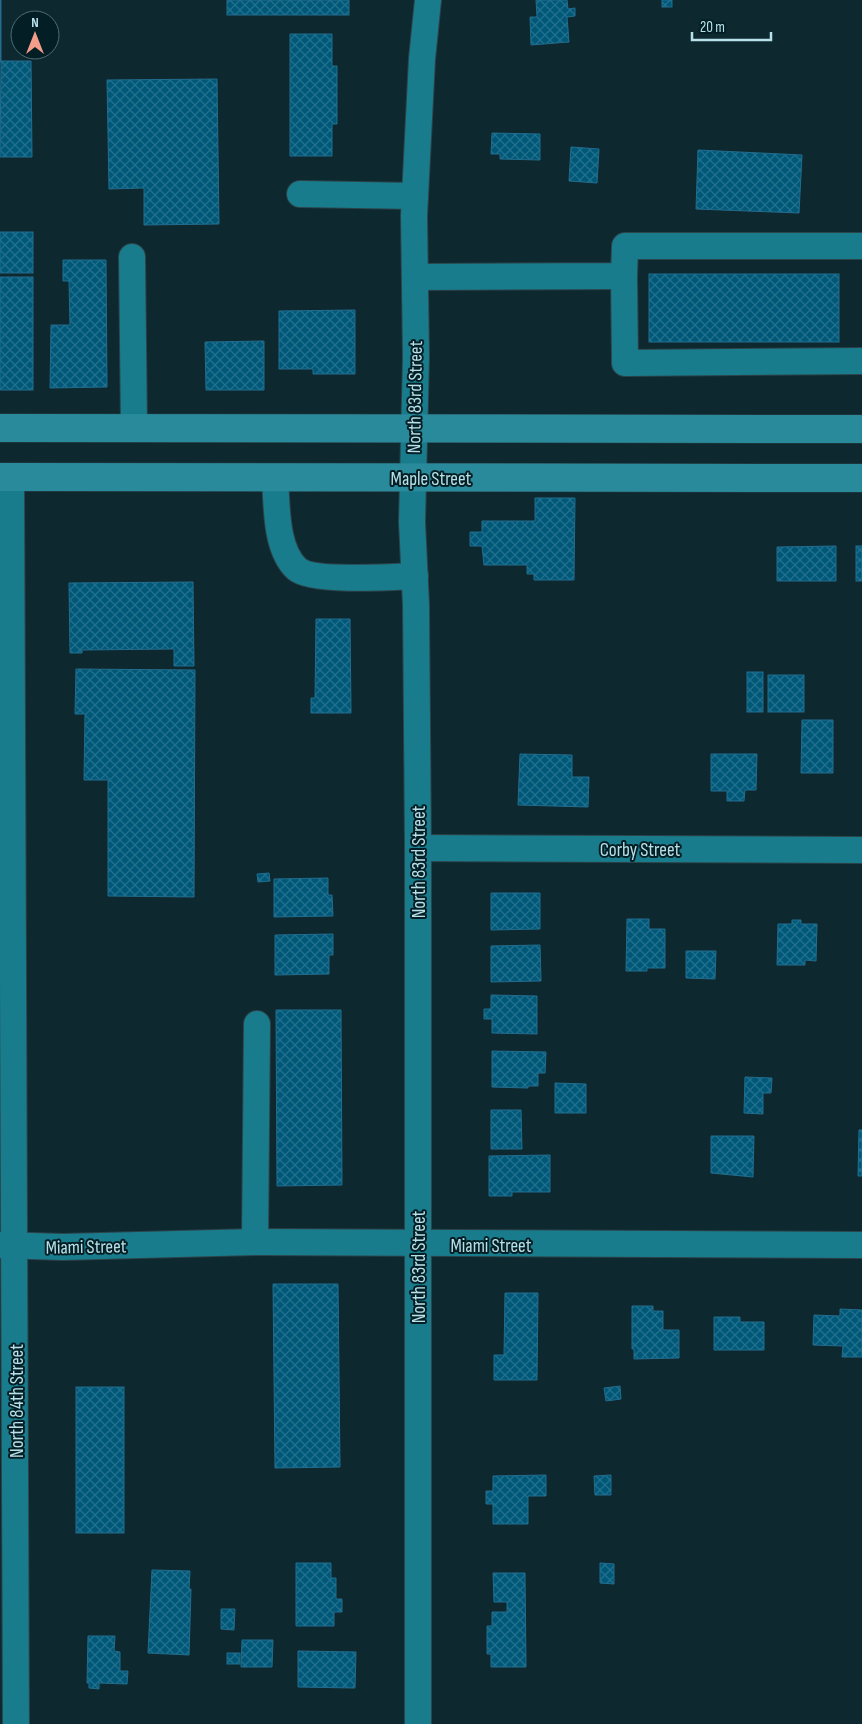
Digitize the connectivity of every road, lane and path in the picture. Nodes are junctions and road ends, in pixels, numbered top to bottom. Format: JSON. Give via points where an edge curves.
{"nodes":[{"id":1,"x":428,"y":0,"type":"edge"},
{"id":2,"x":300,"y":194,"type":"dead end"},
{"id":3,"x":415,"y":196,"type":"junction"},
{"id":4,"x":862,"y":246,"type":"edge"},
{"id":5,"x":132,"y":257,"type":"dead end"},
{"id":6,"x":415,"y":276,"type":"junction"},
{"id":7,"x":624,"y":276,"type":"junction"},
{"id":8,"x":862,"y":361,"type":"edge"},
{"id":9,"x":0,"y":428,"type":"edge"},
{"id":10,"x":134,"y":428,"type":"junction"},
{"id":11,"x":414,"y":428,"type":"junction"},
{"id":12,"x":862,"y":428,"type":"edge"},
{"id":13,"x":6,"y":477,"type":"edge"},
{"id":14,"x":275,"y":478,"type":"junction"},
{"id":15,"x":413,"y":478,"type":"junction"},
{"id":16,"x":862,"y":478,"type":"edge"},
{"id":17,"x":415,"y":576,"type":"junction"},
{"id":18,"x":6,"y":735,"type":"edge"},
{"id":19,"x":418,"y":848,"type":"junction"},
{"id":20,"x":862,"y":850,"type":"edge"},
{"id":21,"x":257,"y":1024,"type":"dead end"},
{"id":22,"x":255,"y":1242,"type":"junction"},
{"id":23,"x":8,"y":1245,"type":"edge"},
{"id":24,"x":418,"y":1245,"type":"junction"},
{"id":25,"x":862,"y":1245,"type":"edge"},
{"id":26,"x":8,"y":1428,"type":"edge"},
{"id":27,"x":16,"y":1724,"type":"edge"},
{"id":28,"x":418,"y":1724,"type":"edge"}],
"edges":[{"from":1,"to":3,"type":"street","name":"North 83rd Street"},
{"from":2,"to":3,"type":"street"},
{"from":3,"to":6,"type":"street","name":"North 83rd Street"},
{"from":4,"to":7,"type":"street","via":[[625,246]]},
{"from":5,"to":10,"type":"street"},
{"from":6,"to":7,"type":"street"},
{"from":6,"to":11,"type":"street","name":"North 83rd Street"},
{"from":7,"to":8,"type":"street","via":[[625,364]]},
{"from":9,"to":10,"type":"main road"},
{"from":10,"to":11,"type":"main road"},
{"from":11,"to":12,"type":"main road"},
{"from":11,"to":15,"type":"street","name":"North 83rd Street"},
{"from":13,"to":14,"type":"main road","name":"Maple Street"},
{"from":13,"to":18,"type":"street","name":"North 84th Street"},
{"from":14,"to":15,"type":"main road","name":"Maple Street"},
{"from":14,"to":17,"type":"street","via":[[282,541],[298,570],[313,575],[364,578]]},
{"from":15,"to":16,"type":"main road","name":"Maple Street"},
{"from":15,"to":17,"type":"street","name":"North 83rd Street"},
{"from":17,"to":19,"type":"street","name":"North 83rd Street"},
{"from":18,"to":23,"type":"street","name":"North 84th Street"},
{"from":19,"to":20,"type":"street","name":"Corby Street"},
{"from":19,"to":24,"type":"street","name":"North 83rd Street"},
{"from":21,"to":22,"type":"street"},
{"from":22,"to":23,"type":"street","name":"Miami Street","via":[[72,1247]]},
{"from":22,"to":24,"type":"street","name":"Miami Street"},
{"from":23,"to":26,"type":"street","name":"North 84th Street"},
{"from":24,"to":25,"type":"street","name":"Miami Street"},
{"from":24,"to":28,"type":"street","name":"North 83rd Street"},
{"from":26,"to":27,"type":"street","name":"North 84th Street"}]}
